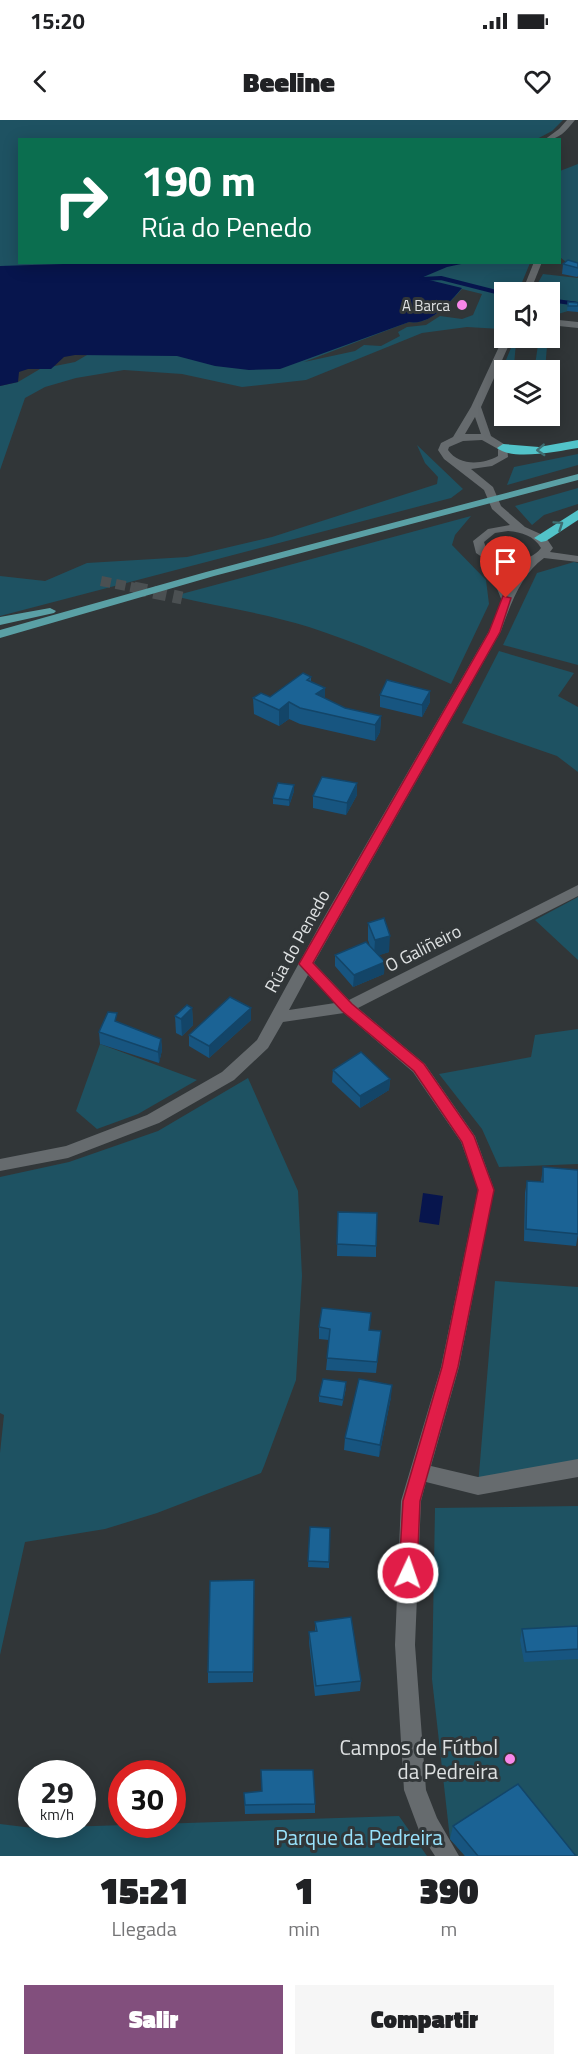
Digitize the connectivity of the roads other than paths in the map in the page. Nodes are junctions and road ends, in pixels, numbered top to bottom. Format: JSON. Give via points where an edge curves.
{"nodes":[{"id":1,"x":571,"y":120,"type":"edge"},
{"id":2,"x":550,"y":138,"type":"edge"},
{"id":3,"x":537,"y":264,"type":"edge"},
{"id":4,"x":530,"y":282,"type":"edge"},
{"id":5,"x":560,"y":323,"type":"edge"},
{"id":6,"x":578,"y":325,"type":"edge"},
{"id":7,"x":503,"y":348,"type":"edge"},
{"id":8,"x":476,"y":407,"type":"junction"},
{"id":9,"x":457,"y":438,"type":"junction"},
{"id":10,"x":487,"y":438,"type":"junction"},
{"id":11,"x":578,"y":444,"type":"edge"},
{"id":12,"x":503,"y":448,"type":"junction"},
{"id":13,"x":457,"y":462,"type":"junction"},
{"id":14,"x":492,"y":463,"type":"junction"},
{"id":15,"x":578,"y":477,"type":"edge"},
{"id":16,"x":489,"y":489,"type":"junction"},
{"id":17,"x":496,"y":507,"type":"junction"},
{"id":18,"x":578,"y":514,"type":"edge"},
{"id":19,"x":521,"y":529,"type":"junction"},
{"id":20,"x":489,"y":532,"type":"junction"},
{"id":21,"x":541,"y":538,"type":"junction"},
{"id":22,"x":543,"y":555,"type":"junction"},
{"id":23,"x":490,"y":558,"type":"junction"},
{"id":24,"x":578,"y":559,"type":"edge"},
{"id":25,"x":532,"y":561,"type":"junction"},
{"id":26,"x":210,"y":574,"type":"junction"},
{"id":27,"x":506,"y":598,"type":"junction"},
{"id":28,"x":0,"y":621,"type":"edge"},
{"id":29,"x":0,"y":634,"type":"edge"},
{"id":30,"x":578,"y":890,"type":"edge"},
{"id":31,"x":306,"y":964,"type":"junction"},
{"id":32,"x":347,"y":1007,"type":"junction"},
{"id":33,"x":277,"y":1017,"type":"junction"},
{"id":34,"x":0,"y":1165,"type":"edge"},
{"id":35,"x":578,"y":1468,"type":"edge"},
{"id":36,"x":418,"y":1471,"type":"junction"},
{"id":37,"x":448,"y":1856,"type":"edge"}],
"edges":[{"from":1,"to":2,"type":"street"},
{"from":3,"to":4,"type":"street"},
{"from":5,"to":6,"type":"street"},
{"from":7,"to":8,"type":"street"},
{"from":8,"to":9,"type":"street"},
{"from":8,"to":10,"type":"street"},
{"from":9,"to":10,"type":"street"},
{"from":9,"to":13,"type":"street","via":[[443,450]]},
{"from":10,"to":12,"type":"street"},
{"from":11,"to":12,"type":"highway","one_way":true,"via":[[539,451]]},
{"from":12,"to":14,"type":"street","via":[[503,457]]},
{"from":13,"to":14,"type":"street"},
{"from":13,"to":16,"type":"street"},
{"from":14,"to":16,"type":"street"},
{"from":15,"to":26,"type":"main road"},
{"from":16,"to":17,"type":"street"},
{"from":17,"to":19,"type":"street"},
{"from":17,"to":20,"type":"street"},
{"from":21,"to":18,"type":"highway","one_way":true},
{"from":19,"to":20,"type":"street"},
{"from":19,"to":21,"type":"street"},
{"from":20,"to":23,"type":"street","via":[[478,541],[478,547]]},
{"from":21,"to":22,"type":"street","via":[[546,545]]},
{"from":22,"to":24,"type":"street"},
{"from":22,"to":25,"type":"street"},
{"from":23,"to":25,"type":"street","via":[[515,563]]},
{"from":23,"to":27,"type":"street"},
{"from":25,"to":27,"type":"street","name":"Rúa do Penedo"},
{"from":26,"to":28,"type":"main road"},
{"from":26,"to":29,"type":"main road"},
{"from":27,"to":31,"type":"street","name":"Rúa do Penedo","via":[[495,632]]},
{"from":30,"to":32,"type":"street","name":"O Galiñeiro"},
{"from":31,"to":32,"type":"street"},
{"from":31,"to":33,"type":"street","name":"Rúa do Penedo"},
{"from":32,"to":33,"type":"street","name":"O Galiñeiro"},
{"from":32,"to":36,"type":"street","via":[[419,1068],[469,1140],[486,1190],[450,1367]]},
{"from":33,"to":34,"type":"street","name":"Rúa do Penedo","via":[[263,1044],[228,1076],[184,1103],[68,1152]]},
{"from":35,"to":36,"type":"street","via":[[478,1486]]},
{"from":36,"to":37,"type":"street","via":[[411,1501],[405,1645],[415,1790],[428,1825]]}]}
